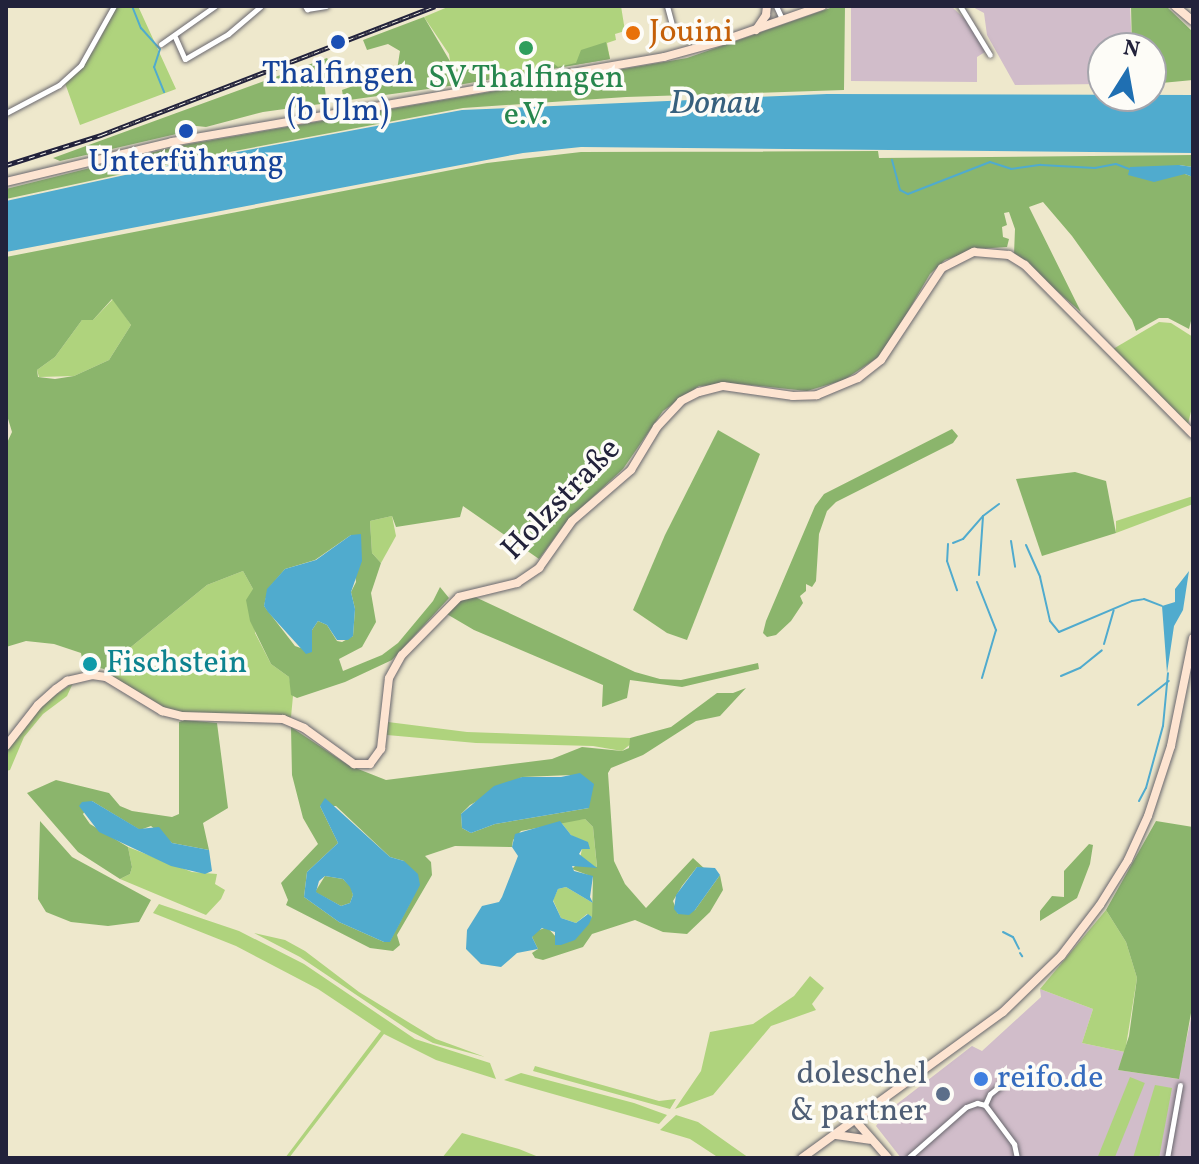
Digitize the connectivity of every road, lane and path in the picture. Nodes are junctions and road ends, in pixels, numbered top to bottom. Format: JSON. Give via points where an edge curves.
{"nodes":[{"id":1,"x":114,"y":6,"type":"edge"},
{"id":2,"x":215,"y":6,"type":"edge"},
{"id":3,"x":261,"y":6,"type":"edge"},
{"id":4,"x":326,"y":6,"type":"edge"},
{"id":5,"x":667,"y":6,"type":"edge"},
{"id":6,"x":767,"y":6,"type":"edge"},
{"id":7,"x":776,"y":6,"type":"edge"},
{"id":8,"x":822,"y":6,"type":"edge"},
{"id":9,"x":960,"y":6,"type":"edge"},
{"id":10,"x":1175,"y":6,"type":"edge"},
{"id":11,"x":306,"y":7,"type":"edge"},
{"id":12,"x":1193,"y":21,"type":"edge"},
{"id":13,"x":778,"y":22,"type":"junction"},
{"id":14,"x":673,"y":28,"type":"dead end"},
{"id":15,"x":755,"y":30,"type":"junction"},
{"id":16,"x":175,"y":37,"type":"junction"},
{"id":17,"x":161,"y":44,"type":"dead end"},
{"id":18,"x":990,"y":55,"type":"dead end"},
{"id":19,"x":6,"y":113,"type":"edge"},
{"id":20,"x":6,"y":182,"type":"edge"},
{"id":21,"x":1193,"y":434,"type":"edge"},
{"id":22,"x":1193,"y":638,"type":"edge"},
{"id":23,"x":6,"y":746,"type":"edge"},
{"id":24,"x":1011,"y":1077,"type":"dead end"},
{"id":25,"x":1180,"y":1085,"type":"dead end"},
{"id":26,"x":985,"y":1105,"type":"junction"},
{"id":27,"x":855,"y":1120,"type":"junction"},
{"id":28,"x":833,"y":1136,"type":"junction"},
{"id":29,"x":870,"y":1140,"type":"junction"},
{"id":30,"x":802,"y":1158,"type":"edge"},
{"id":31,"x":888,"y":1158,"type":"edge"},
{"id":32,"x":908,"y":1158,"type":"edge"},
{"id":33,"x":1017,"y":1158,"type":"edge"},
{"id":34,"x":1167,"y":1158,"type":"edge"}],
"edges":[{"from":1,"to":19,"type":"street","via":[[81,65],[59,85]]},
{"from":2,"to":16,"type":"street"},
{"from":3,"to":16,"type":"street","via":[[230,33],[185,59]]},
{"from":4,"to":11,"type":"street"},
{"from":5,"to":14,"type":"street"},
{"from":6,"to":13,"type":"street"},
{"from":6,"to":15,"type":"street"},
{"from":7,"to":13,"type":"street"},
{"from":8,"to":13,"type":"street"},
{"from":9,"to":18,"type":"street"},
{"from":10,"to":12,"type":"street"},
{"from":13,"to":15,"type":"street"},
{"from":15,"to":20,"type":"street","via":[[629,64],[187,139]]},
{"from":16,"to":17,"type":"street"},
{"from":21,"to":23,"type":"street","name":"Holzstraße","via":[[1032,271],[1009,255],[989,251],[961,257],[942,268],[881,360],[858,378],[804,396],[723,386],[699,392],[673,409],[623,479],[572,521],[539,568],[517,583],[459,597],[402,655],[389,678],[381,749],[370,764],[354,764],[294,723],[272,717],[182,716],[92,675],[56,689]]},
{"from":22,"to":27,"type":"street","via":[[1178,716],[1152,804],[1128,860],[1100,905],[1061,956],[1003,1012]]},
{"from":24,"to":26,"type":"street"},
{"from":25,"to":34,"type":"street"},
{"from":26,"to":32,"type":"street","via":[[966,1107]]},
{"from":26,"to":33,"type":"street","via":[[1014,1144]]},
{"from":27,"to":28,"type":"street"},
{"from":27,"to":29,"type":"street"},
{"from":28,"to":29,"type":"street"},
{"from":28,"to":30,"type":"street"},
{"from":29,"to":31,"type":"street"}]}
